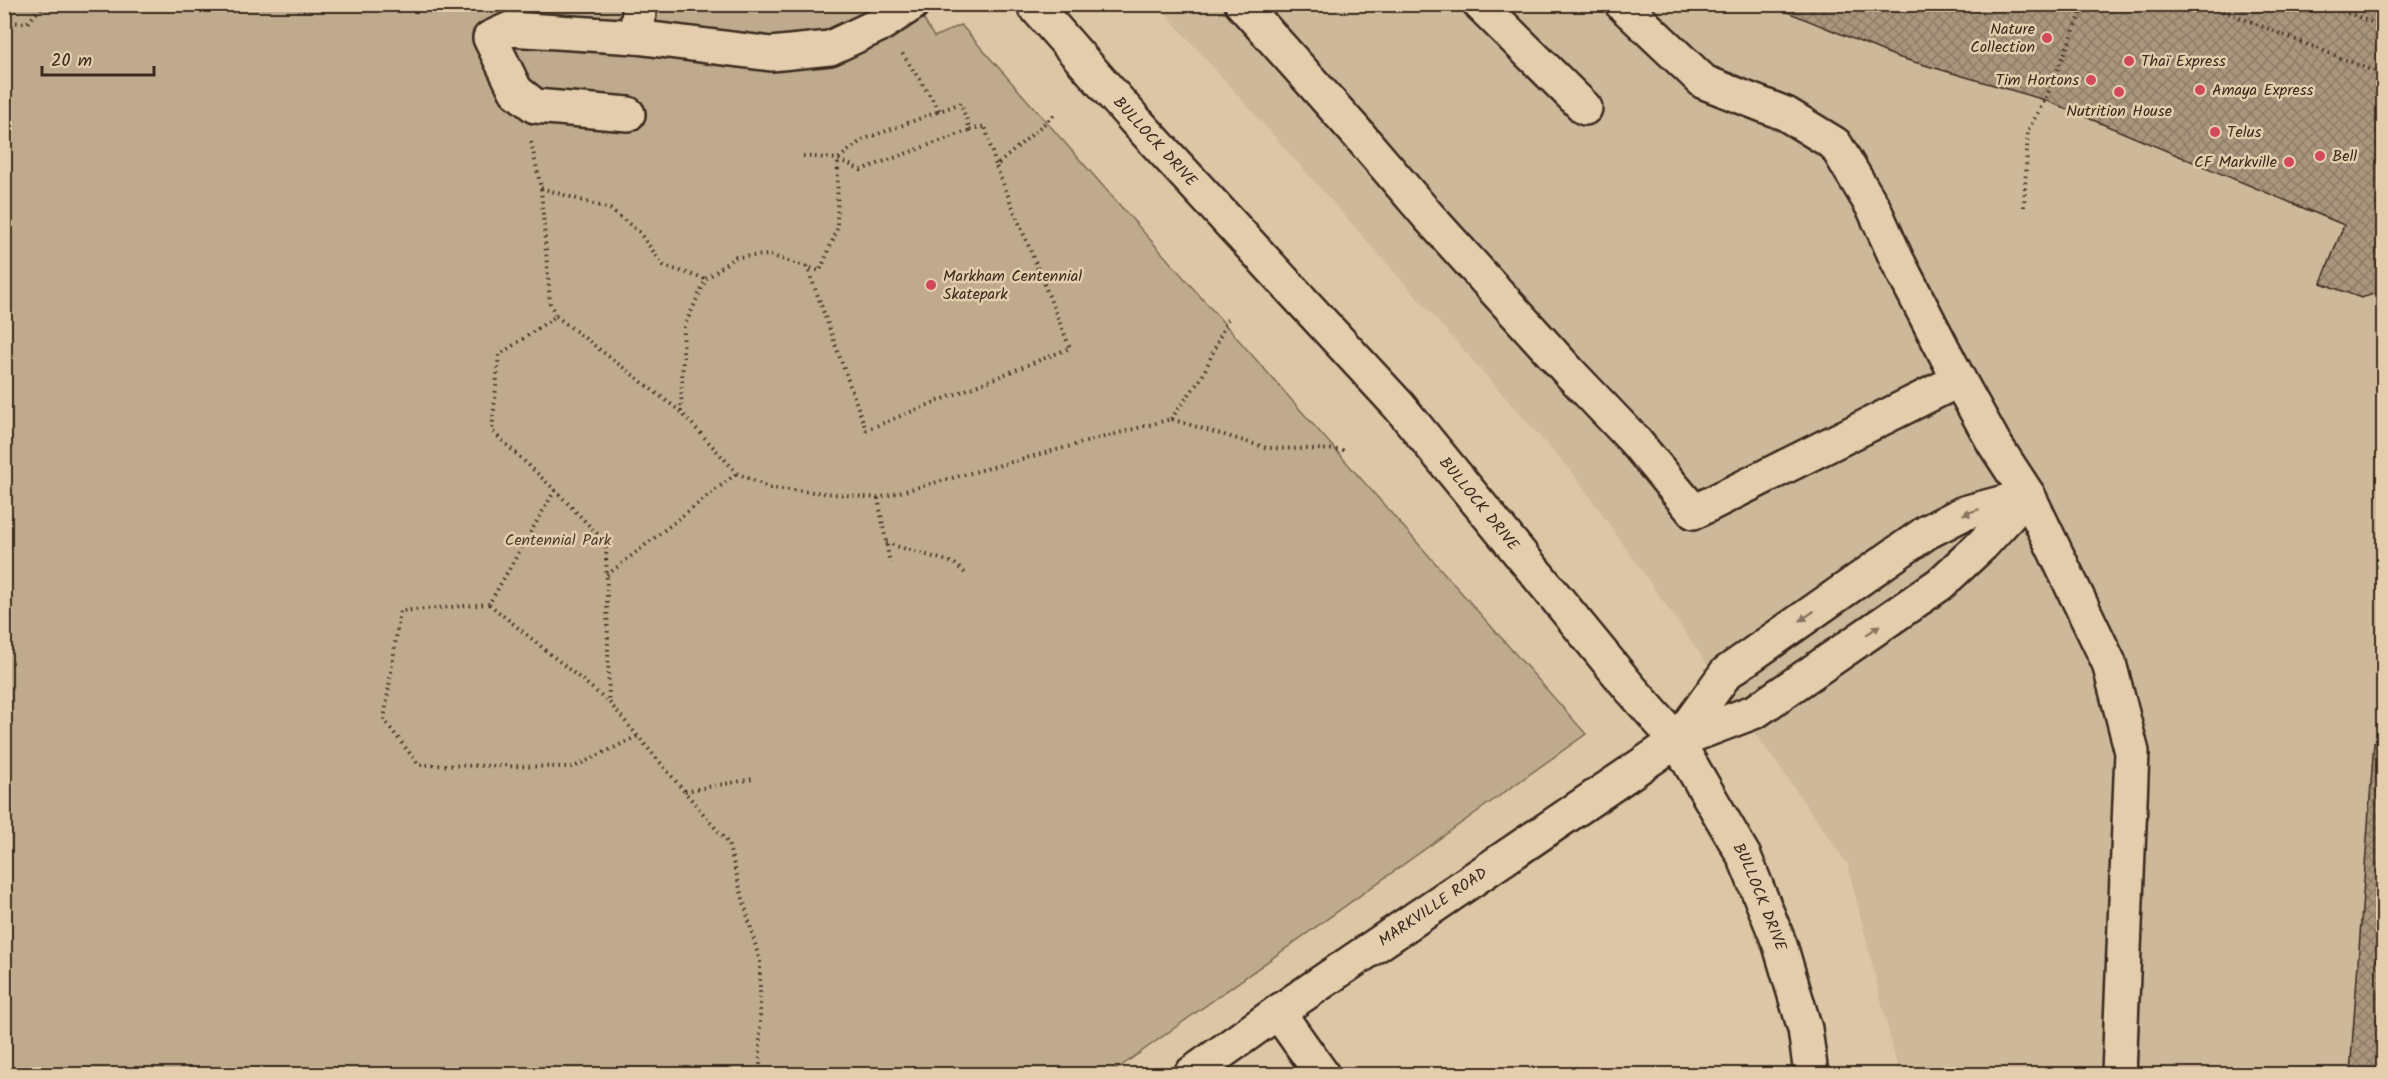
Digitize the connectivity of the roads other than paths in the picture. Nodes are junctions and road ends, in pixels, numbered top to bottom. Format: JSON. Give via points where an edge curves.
{"nodes":[{"id":1,"x":640,"y":4,"type":"edge"},
{"id":2,"x":912,"y":4,"type":"edge"},
{"id":3,"x":1033,"y":4,"type":"edge"},
{"id":4,"x":1242,"y":4,"type":"edge"},
{"id":5,"x":1480,"y":4,"type":"edge"},
{"id":6,"x":1628,"y":7,"type":"edge"},
{"id":7,"x":636,"y":37,"type":"junction"},
{"id":8,"x":1585,"y":108,"type":"dead end"},
{"id":9,"x":628,"y":114,"type":"dead end"},
{"id":10,"x":1959,"y":380,"type":"junction"},
{"id":11,"x":2028,"y":495,"type":"junction"},
{"id":12,"x":1677,"y":741,"type":"junction"},
{"id":13,"x":1278,"y":1012,"type":"junction"},
{"id":14,"x":1191,"y":1074,"type":"edge"},
{"id":15,"x":1322,"y":1074,"type":"edge"},
{"id":16,"x":1811,"y":1074,"type":"edge"},
{"id":17,"x":2119,"y":1074,"type":"edge"}],
"edges":[{"from":1,"to":7,"type":"street"},
{"from":2,"to":7,"type":"street","via":[[883,23],[830,48],[771,54]]},
{"from":3,"to":12,"type":"street","name":"BULLOCK DRIVE","via":[[1399,405]]},
{"from":4,"to":10,"type":"street","via":[[1451,241],[1634,440],[1694,512]]},
{"from":5,"to":8,"type":"street"},
{"from":6,"to":10,"type":"street","via":[[1704,82],[1786,114],[1835,144],[1874,209]]},
{"from":7,"to":9,"type":"street","via":[[510,28],[490,38],[516,91],[535,106]]},
{"from":10,"to":11,"type":"street"},
{"from":12,"to":11,"type":"street","one_way":true,"via":[[1756,711],[1940,584]]},
{"from":11,"to":12,"type":"street","one_way":true,"via":[[1964,513],[1928,532],[1726,673]]},
{"from":11,"to":17,"type":"street","via":[[2109,663],[2132,752]]},
{"from":12,"to":13,"type":"street","name":"MARKVILLE ROAD"},
{"from":12,"to":16,"type":"street","name":"BULLOCK DRIVE","via":[[1744,856],[1771,922],[1805,1029]]},
{"from":13,"to":14,"type":"street","name":"MARKVILLE ROAD"},
{"from":13,"to":15,"type":"street"}]}
